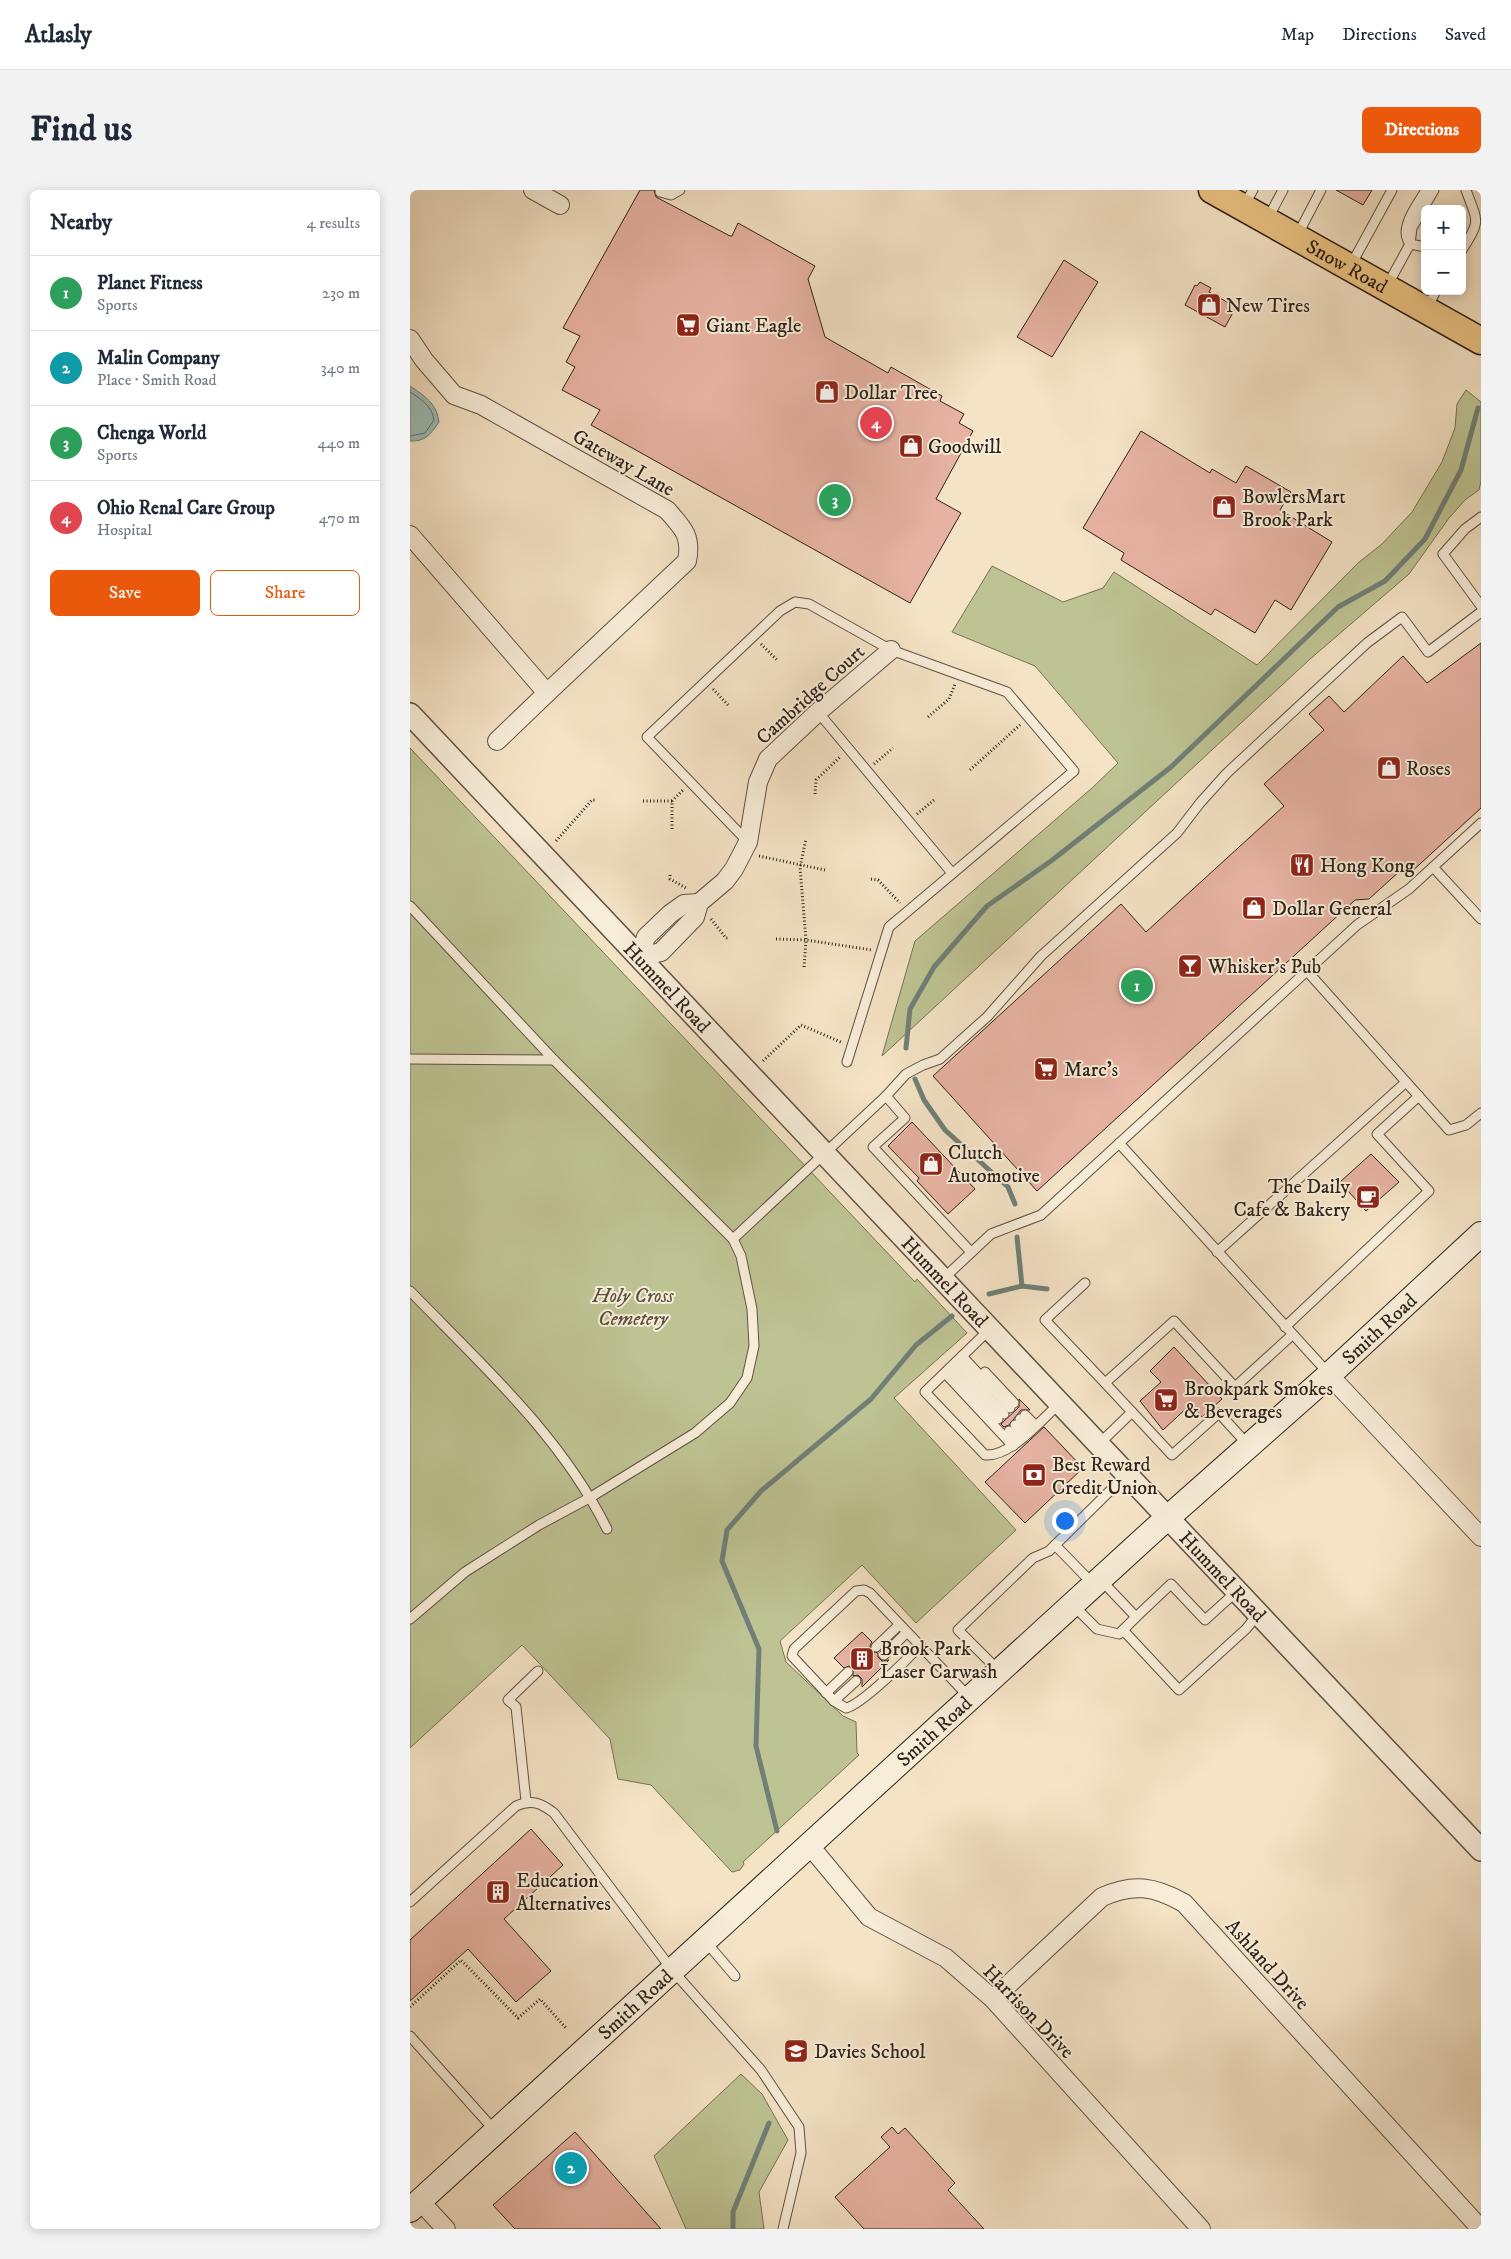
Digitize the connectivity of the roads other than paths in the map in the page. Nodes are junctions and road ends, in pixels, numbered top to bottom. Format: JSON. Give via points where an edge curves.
{"nodes":[{"id":1,"x":533,"y":190,"type":"edge"},
{"id":2,"x":680,"y":190,"type":"edge"},
{"id":3,"x":1212,"y":190,"type":"edge"},
{"id":4,"x":1283,"y":190,"type":"edge"},
{"id":5,"x":1330,"y":190,"type":"edge"},
{"id":6,"x":1426,"y":190,"type":"edge"},
{"id":7,"x":1434,"y":190,"type":"edge"},
{"id":8,"x":1466,"y":190,"type":"edge"},
{"id":9,"x":660,"y":192,"type":"dead end"},
{"id":10,"x":1391,"y":192,"type":"edge"},
{"id":11,"x":1320,"y":193,"type":"edge"},
{"id":12,"x":1248,"y":199,"type":"edge"},
{"id":13,"x":560,"y":205,"type":"dead end"},
{"id":14,"x":1266,"y":220,"type":"junction"},
{"id":15,"x":1296,"y":237,"type":"junction"},
{"id":16,"x":1410,"y":244,"type":"junction"},
{"id":17,"x":1466,"y":244,"type":"edge"},
{"id":18,"x":1421,"y":246,"type":"edge"},
{"id":19,"x":1350,"y":268,"type":"junction"},
{"id":20,"x":1386,"y":288,"type":"junction"},
{"id":21,"x":1431,"y":301,"type":"edge"},
{"id":22,"x":410,"y":339,"type":"edge"},
{"id":23,"x":1481,"y":341,"type":"edge"},
{"id":24,"x":1481,"y":517,"type":"edge"},
{"id":25,"x":410,"y":535,"type":"edge"},
{"id":26,"x":1481,"y":606,"type":"edge"},
{"id":27,"x":1481,"y":612,"type":"edge"},
{"id":28,"x":891,"y":650,"type":"junction"},
{"id":29,"x":547,"y":693,"type":"junction"},
{"id":30,"x":818,"y":712,"type":"junction"},
{"id":31,"x":410,"y":714,"type":"edge"},
{"id":32,"x":497,"y":741,"type":"dead end"},
{"id":33,"x":1481,"y":823,"type":"edge"},
{"id":34,"x":748,"y":842,"type":"junction"},
{"id":35,"x":1433,"y":867,"type":"junction"},
{"id":36,"x":952,"y":873,"type":"junction"},
{"id":37,"x":410,"y":906,"type":"edge"},
{"id":38,"x":1481,"y":919,"type":"edge"},
{"id":39,"x":639,"y":957,"type":"junction"},
{"id":40,"x":1307,"y":971,"type":"junction"},
{"id":41,"x":410,"y":1058,"type":"edge"},
{"id":42,"x":554,"y":1060,"type":"junction"},
{"id":43,"x":847,"y":1062,"type":"dead end"},
{"id":44,"x":1406,"y":1082,"type":"junction"},
{"id":45,"x":886,"y":1096,"type":"junction"},
{"id":46,"x":1419,"y":1096,"type":"junction"},
{"id":47,"x":1481,"y":1113,"type":"edge"},
{"id":48,"x":1119,"y":1144,"type":"junction"},
{"id":49,"x":824,"y":1154,"type":"junction"},
{"id":50,"x":1481,"y":1234,"type":"edge"},
{"id":51,"x":732,"y":1239,"type":"junction"},
{"id":52,"x":972,"y":1252,"type":"junction"},
{"id":53,"x":1217,"y":1252,"type":"junction"},
{"id":54,"x":943,"y":1279,"type":"junction"},
{"id":55,"x":1085,"y":1283,"type":"dead end"},
{"id":56,"x":410,"y":1291,"type":"edge"},
{"id":57,"x":1285,"y":1327,"type":"junction"},
{"id":58,"x":990,"y":1329,"type":"junction"},
{"id":59,"x":1292,"y":1335,"type":"junction"},
{"id":60,"x":956,"y":1362,"type":"junction"},
{"id":61,"x":1329,"y":1375,"type":"junction"},
{"id":62,"x":1105,"y":1383,"type":"junction"},
{"id":63,"x":1060,"y":1403,"type":"junction"},
{"id":64,"x":1132,"y":1412,"type":"junction"},
{"id":65,"x":1024,"y":1435,"type":"junction"},
{"id":66,"x":1099,"y":1444,"type":"junction"},
{"id":67,"x":1249,"y":1446,"type":"junction"},
{"id":68,"x":1127,"y":1474,"type":"junction"},
{"id":69,"x":591,"y":1497,"type":"junction"},
{"id":70,"x":1168,"y":1517,"type":"junction"},
{"id":71,"x":607,"y":1530,"type":"dead end"},
{"id":72,"x":1480,"y":1533,"type":"edge"},
{"id":73,"x":1056,"y":1545,"type":"junction"},
{"id":74,"x":1097,"y":1582,"type":"junction"},
{"id":75,"x":1237,"y":1591,"type":"junction"},
{"id":76,"x":1073,"y":1605,"type":"junction"},
{"id":77,"x":1259,"y":1614,"type":"junction"},
{"id":78,"x":1136,"y":1617,"type":"junction"},
{"id":79,"x":410,"y":1619,"type":"edge"},
{"id":80,"x":899,"y":1625,"type":"junction"},
{"id":81,"x":1123,"y":1630,"type":"junction"},
{"id":82,"x":906,"y":1633,"type":"junction"},
{"id":83,"x":876,"y":1646,"type":"dead end"},
{"id":84,"x":919,"y":1646,"type":"junction"},
{"id":85,"x":884,"y":1655,"type":"dead end"},
{"id":86,"x":538,"y":1672,"type":"dead end"},
{"id":87,"x":848,"y":1672,"type":"dead end"},
{"id":88,"x":1000,"y":1672,"type":"junction"},
{"id":89,"x":856,"y":1681,"type":"dead end"},
{"id":90,"x":826,"y":1693,"type":"junction"},
{"id":91,"x":971,"y":1699,"type":"junction"},
{"id":92,"x":834,"y":1701,"type":"junction"},
{"id":93,"x":526,"y":1802,"type":"junction"},
{"id":94,"x":810,"y":1846,"type":"junction"},
{"id":95,"x":1481,"y":1850,"type":"edge"},
{"id":96,"x":410,"y":1902,"type":"edge"},
{"id":97,"x":706,"y":1941,"type":"junction"},
{"id":98,"x":673,"y":1971,"type":"junction"},
{"id":99,"x":735,"y":1976,"type":"dead end"},
{"id":100,"x":993,"y":1999,"type":"junction"},
{"id":101,"x":410,"y":2036,"type":"edge"},
{"id":102,"x":496,"y":2132,"type":"junction"},
{"id":103,"x":415,"y":2205,"type":"edge"},
{"id":104,"x":446,"y":2229,"type":"edge"},
{"id":105,"x":783,"y":2229,"type":"edge"},
{"id":106,"x":1201,"y":2229,"type":"edge"},
{"id":107,"x":1481,"y":2229,"type":"edge"}],
"edges":[{"from":1,"to":13,"type":"street"},
{"from":2,"to":9,"type":"lane","via":[[671,195]]},
{"from":3,"to":12,"type":"main road","name":"Snow Road"},
{"from":4,"to":14,"type":"lane"},
{"from":5,"to":11,"type":"lane"},
{"from":6,"to":16,"type":"lane","via":[[1406,225],[1405,236]]},
{"from":7,"to":16,"type":"lane","via":[[1412,228]]},
{"from":8,"to":17,"type":"lane","via":[[1477,226]]},
{"from":10,"to":19,"type":"lane"},
{"from":11,"to":15,"type":"lane"},
{"from":12,"to":14,"type":"main road","name":"Snow Road"},
{"from":14,"to":15,"type":"main road","name":"Snow Road"},
{"from":15,"to":19,"type":"main road","name":"Snow Road"},
{"from":16,"to":18,"type":"lane"},
{"from":16,"to":20,"type":"lane"},
{"from":19,"to":20,"type":"main road","name":"Snow Road"},
{"from":20,"to":21,"type":"main road","name":"Snow Road"},
{"from":21,"to":23,"type":"main road","name":"Snow Road"},
{"from":22,"to":29,"type":"street","name":"Gateway Lane","via":[[454,395],[481,405],[668,510],[685,531],[689,548],[686,561]]},
{"from":24,"to":26,"type":"lane","via":[[1464,529],[1443,554]]},
{"from":25,"to":29,"type":"street"},
{"from":27,"to":45,"type":"lane","via":[[1428,652],[1402,617],[1367,642],[1227,773],[1177,833],[1041,956],[987,1017],[940,1059],[906,1074]]},
{"from":28,"to":30,"type":"street","name":"Cambridge Court"},
{"from":28,"to":34,"type":"lane","via":[[809,604],[795,602],[780,611],[647,737]]},
{"from":28,"to":36,"type":"lane","via":[[1007,692],[1074,771]]},
{"from":29,"to":32,"type":"street","name":"Gateway Lane"},
{"from":30,"to":34,"type":"street","name":"Cambridge Court","via":[[779,747],[762,769]]},
{"from":30,"to":36,"type":"lane"},
{"from":31,"to":39,"type":"street","name":"Hummel Road"},
{"from":33,"to":35,"type":"lane"},
{"from":34,"to":39,"type":"street","name":"Cambridge Court","via":[[730,875],[699,903],[684,904],[670,914],[646,937]]},
{"from":35,"to":38,"type":"lane"},
{"from":35,"to":40,"type":"lane","via":[[1357,925]]},
{"from":36,"to":43,"type":"lane","via":[[889,927]]},
{"from":37,"to":42,"type":"lane"},
{"from":39,"to":49,"type":"street","name":"Hummel Road"},
{"from":40,"to":44,"type":"lane"},
{"from":40,"to":48,"type":"lane"},
{"from":41,"to":42,"type":"lane"},
{"from":42,"to":51,"type":"lane"},
{"from":44,"to":46,"type":"lane"},
{"from":44,"to":53,"type":"lane"},
{"from":45,"to":49,"type":"lane"},
{"from":45,"to":52,"type":"lane","via":[[905,1118],[873,1146]]},
{"from":46,"to":47,"type":"lane","via":[[1449,1130],[1466,1124]]},
{"from":46,"to":57,"type":"lane","via":[[1377,1134],[1429,1191]]},
{"from":48,"to":52,"type":"lane","via":[[1041,1215],[996,1230]]},
{"from":48,"to":53,"type":"lane"},
{"from":49,"to":51,"type":"lane"},
{"from":49,"to":54,"type":"street","name":"Hummel Road"},
{"from":50,"to":61,"type":"main road","name":"Smith Road"},
{"from":51,"to":69,"type":"lane","via":[[740,1256],[752,1309],[754,1346],[747,1378],[730,1403],[695,1433]]},
{"from":52,"to":54,"type":"lane"},
{"from":53,"to":57,"type":"lane"},
{"from":54,"to":58,"type":"street","name":"Hummel Road"},
{"from":55,"to":62,"type":"lane","via":[[1045,1320]]},
{"from":56,"to":69,"type":"lane","via":[[530,1414]]},
{"from":57,"to":59,"type":"lane"},
{"from":58,"to":60,"type":"lane"},
{"from":58,"to":63,"type":"street","name":"Hummel Road"},
{"from":59,"to":61,"type":"lane"},
{"from":59,"to":62,"type":"lane","via":[[1235,1387],[1174,1321]]},
{"from":60,"to":60,"type":"lane","via":[[1007,1411]]},
{"from":60,"to":65,"type":"lane"},
{"from":60,"to":65,"type":"lane","via":[[925,1392],[985,1455],[994,1456]]},
{"from":61,"to":67,"type":"main road","name":"Smith Road"},
{"from":61,"to":72,"type":"street"},
{"from":62,"to":64,"type":"lane"},
{"from":63,"to":65,"type":"lane"},
{"from":63,"to":66,"type":"street","name":"Hummel Road"},
{"from":64,"to":66,"type":"lane"},
{"from":64,"to":67,"type":"lane","via":[[1172,1455],[1219,1413]]},
{"from":65,"to":65,"type":"lane","via":[[1017,1422]]},
{"from":66,"to":68,"type":"street","name":"Hummel Road"},
{"from":67,"to":70,"type":"main road","name":"Smith Road"},
{"from":68,"to":70,"type":"street","name":"Hummel Road"},
{"from":68,"to":73,"type":"lane"},
{"from":69,"to":71,"type":"lane"},
{"from":69,"to":79,"type":"lane","via":[[539,1525],[465,1572]]},
{"from":70,"to":74,"type":"main road","name":"Smith Road"},
{"from":70,"to":75,"type":"street","name":"Hummel Road"},
{"from":73,"to":74,"type":"lane"},
{"from":73,"to":88,"type":"lane","via":[[1033,1558],[958,1630]]},
{"from":74,"to":76,"type":"main road","name":"Smith Road"},
{"from":74,"to":78,"type":"lane"},
{"from":75,"to":77,"type":"street","name":"Hummel Road"},
{"from":75,"to":78,"type":"lane","via":[[1205,1620],[1171,1584]]},
{"from":76,"to":81,"type":"lane","via":[[1096,1629],[1119,1634]]},
{"from":76,"to":88,"type":"main road","name":"Smith Road"},
{"from":77,"to":81,"type":"lane","via":[[1179,1690]]},
{"from":77,"to":95,"type":"street","name":"Hummel Road"},
{"from":78,"to":81,"type":"lane"},
{"from":80,"to":82,"type":"lane"},
{"from":80,"to":83,"type":"lane"},
{"from":80,"to":90,"type":"lane","via":[[870,1593],[856,1591],[794,1649],[792,1656]]},
{"from":82,"to":84,"type":"lane"},
{"from":82,"to":85,"type":"lane"},
{"from":84,"to":91,"type":"lane"},
{"from":84,"to":92,"type":"lane","via":[[858,1703],[846,1708]]},
{"from":86,"to":93,"type":"lane","via":[[508,1700],[516,1707]]},
{"from":87,"to":90,"type":"lane"},
{"from":88,"to":91,"type":"main road","name":"Smith Road"},
{"from":89,"to":92,"type":"lane"},
{"from":90,"to":92,"type":"lane"},
{"from":91,"to":94,"type":"main road","name":"Smith Road"},
{"from":93,"to":96,"type":"lane","via":[[516,1806]]},
{"from":93,"to":98,"type":"lane","via":[[540,1803],[554,1813]]},
{"from":94,"to":97,"type":"main road","name":"Smith Road"},
{"from":94,"to":100,"type":"street","name":"Harrison Drive","via":[[869,1917],[946,1958]]},
{"from":97,"to":98,"type":"main road","name":"Smith Road"},
{"from":97,"to":99,"type":"lane"},
{"from":98,"to":102,"type":"main road","name":"Smith Road"},
{"from":98,"to":105,"type":"lane","via":[[760,2068],[799,2126],[801,2153]]},
{"from":100,"to":106,"type":"street","name":"Harrison Drive"},
{"from":100,"to":107,"type":"street","name":"Ashland Drive","via":[[1102,1896],[1119,1889],[1164,1891],[1184,1903]]},
{"from":101,"to":102,"type":"lane"},
{"from":102,"to":103,"type":"main road","name":"Smith Road"},
{"from":103,"to":104,"type":"street"}]}
